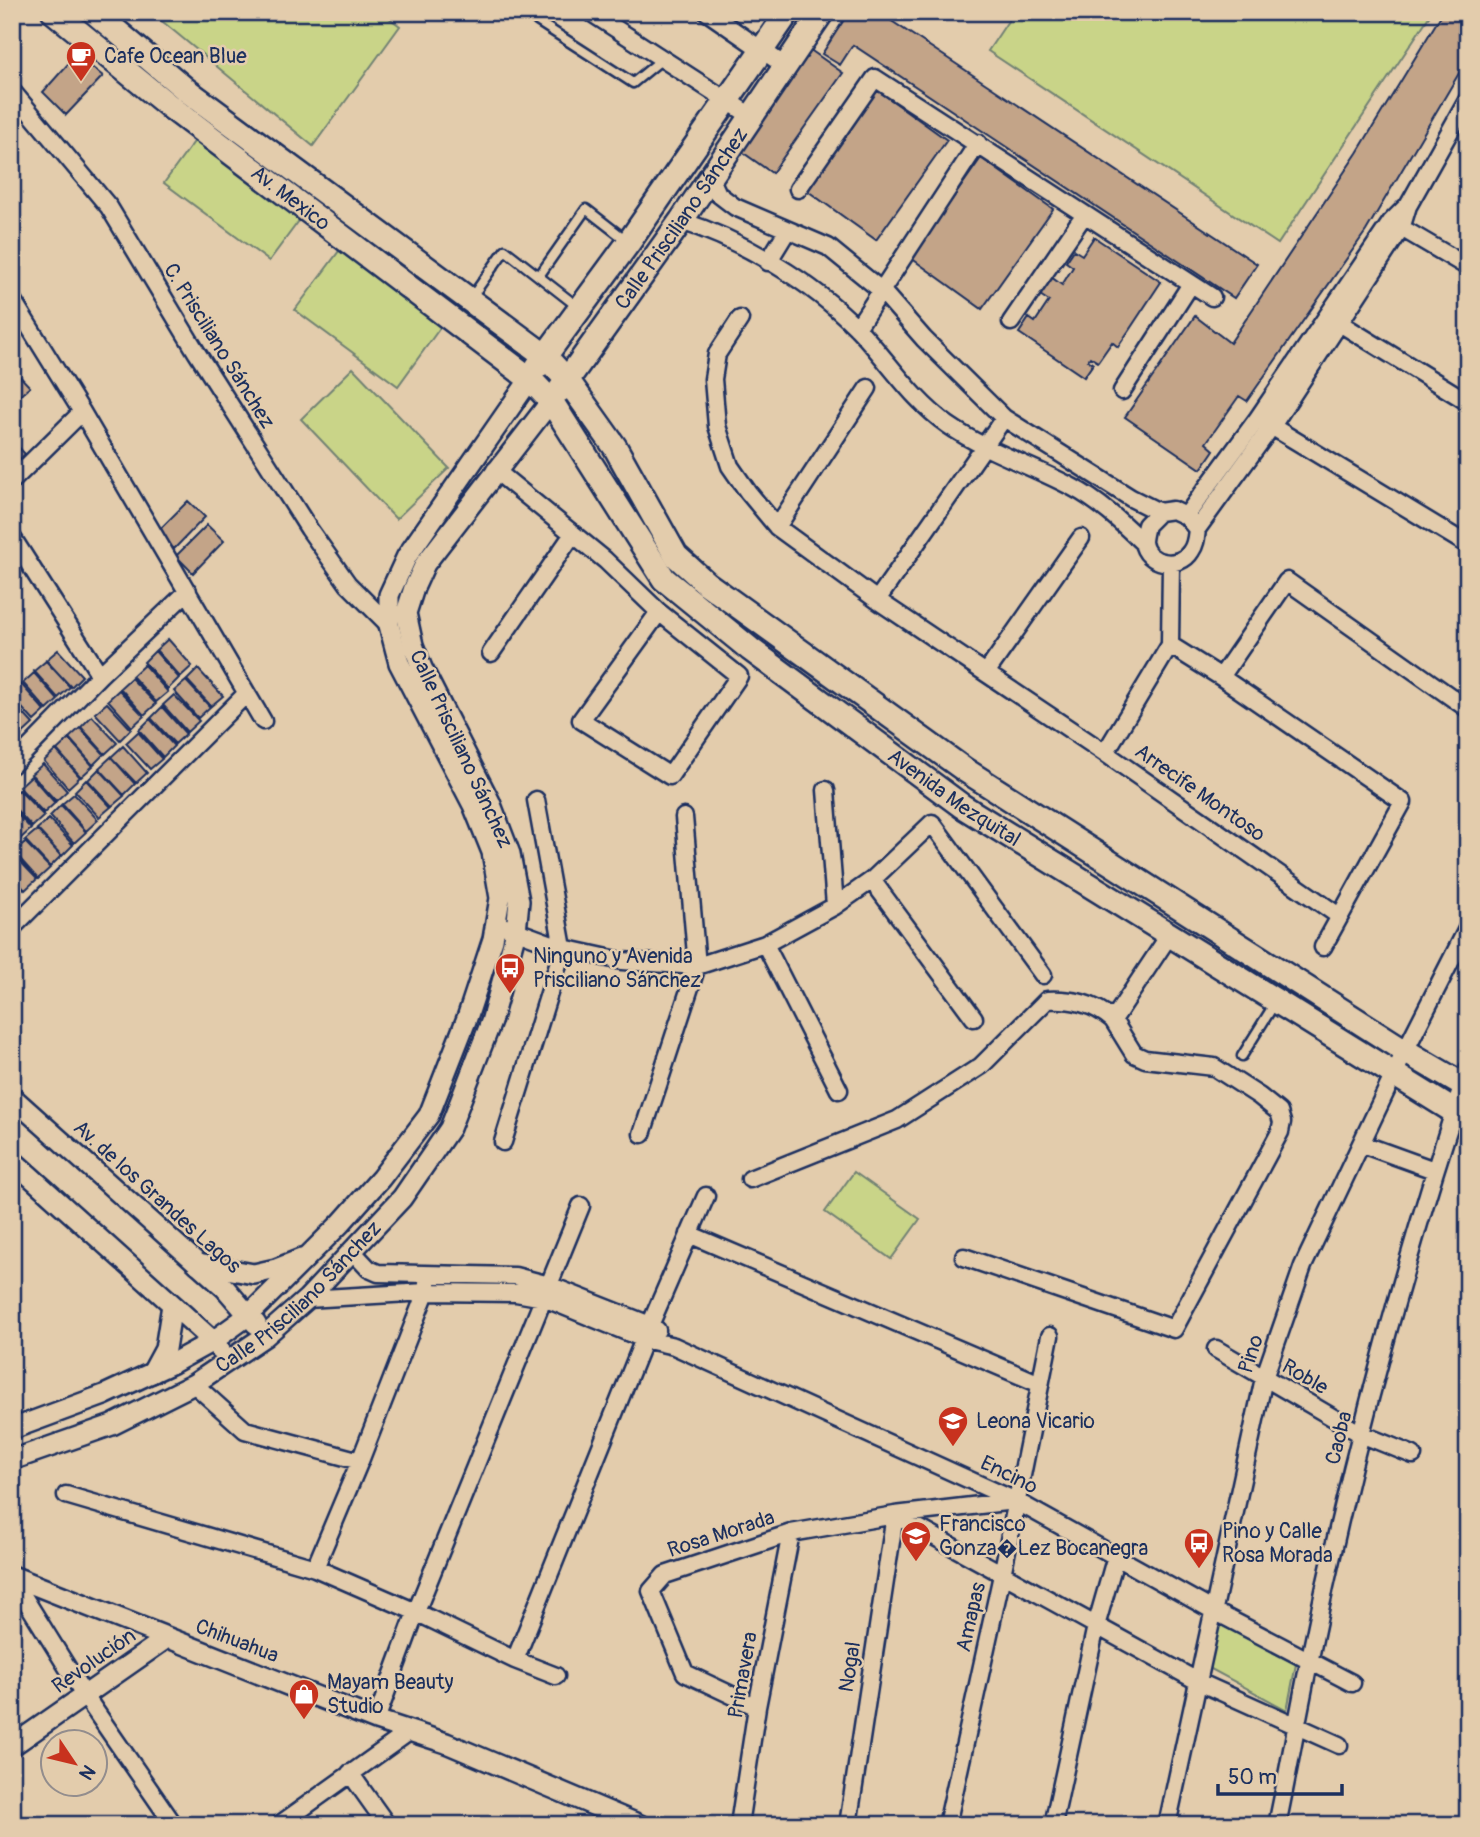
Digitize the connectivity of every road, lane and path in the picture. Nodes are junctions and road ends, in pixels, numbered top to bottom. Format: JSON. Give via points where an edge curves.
{"nodes":[{"id":1,"x":54,"y":12,"type":"edge"},
{"id":2,"x":94,"y":12,"type":"edge"},
{"id":3,"x":540,"y":12,"type":"edge"},
{"id":4,"x":590,"y":12,"type":"edge"},
{"id":5,"x":707,"y":12,"type":"edge"},
{"id":6,"x":788,"y":12,"type":"edge"},
{"id":7,"x":822,"y":12,"type":"edge"},
{"id":8,"x":762,"y":50,"type":"junction"},
{"id":9,"x":661,"y":60,"type":"junction"},
{"id":10,"x":785,"y":66,"type":"junction"},
{"id":11,"x":12,"y":91,"type":"edge"},
{"id":12,"x":726,"y":99,"type":"junction"},
{"id":13,"x":1468,"y":99,"type":"edge"},
{"id":14,"x":751,"y":116,"type":"junction"},
{"id":15,"x":978,"y":144,"type":"junction"},
{"id":16,"x":710,"y":177,"type":"junction"},
{"id":17,"x":798,"y":189,"type":"dead end"},
{"id":18,"x":1084,"y":215,"type":"junction"},
{"id":19,"x":681,"y":221,"type":"junction"},
{"id":20,"x":1396,"y":225,"type":"junction"},
{"id":21,"x":787,"y":231,"type":"junction"},
{"id":22,"x":629,"y":242,"type":"junction"},
{"id":23,"x":768,"y":262,"type":"junction"},
{"id":24,"x":1468,"y":267,"type":"edge"},
{"id":25,"x":539,"y":276,"type":"junction"},
{"id":26,"x":1191,"y":284,"type":"junction"},
{"id":27,"x":882,"y":291,"type":"junction"},
{"id":28,"x":1212,"y":297,"type":"dead end"},
{"id":29,"x":12,"y":299,"type":"edge"},
{"id":30,"x":470,"y":300,"type":"junction"},
{"id":31,"x":580,"y":309,"type":"junction"},
{"id":32,"x":740,"y":319,"type":"dead end"},
{"id":33,"x":1334,"y":319,"type":"junction"},
{"id":34,"x":18,"y":320,"type":"edge"},
{"id":35,"x":1011,"y":322,"type":"dead end"},
{"id":36,"x":857,"y":328,"type":"junction"},
{"id":37,"x":544,"y":355,"type":"junction"},
{"id":38,"x":530,"y":379,"type":"junction"},
{"id":39,"x":568,"y":381,"type":"junction"},
{"id":40,"x":868,"y":388,"type":"dead end"},
{"id":41,"x":1122,"y":391,"type":"dead end"},
{"id":42,"x":551,"y":401,"type":"junction"},
{"id":43,"x":1468,"y":402,"type":"edge"},
{"id":44,"x":82,"y":412,"type":"junction"},
{"id":45,"x":1004,"y":418,"type":"junction"},
{"id":46,"x":1265,"y":422,"type":"junction"},
{"id":47,"x":982,"y":447,"type":"junction"},
{"id":48,"x":495,"y":470,"type":"junction"},
{"id":49,"x":12,"y":481,"type":"edge"},
{"id":50,"x":1159,"y":512,"type":"junction"},
{"id":51,"x":1186,"y":516,"type":"junction"},
{"id":52,"x":777,"y":527,"type":"junction"},
{"id":53,"x":1197,"y":529,"type":"junction"},
{"id":54,"x":573,"y":534,"type":"junction"},
{"id":55,"x":12,"y":537,"type":"edge"},
{"id":56,"x":1081,"y":538,"type":"dead end"},
{"id":57,"x":1143,"y":543,"type":"junction"},
{"id":58,"x":1468,"y":545,"type":"edge"},
{"id":59,"x":1171,"y":564,"type":"junction"},
{"id":60,"x":188,"y":592,"type":"junction"},
{"id":61,"x":877,"y":600,"type":"junction"},
{"id":62,"x":659,"y":612,"type":"junction"},
{"id":63,"x":389,"y":625,"type":"junction"},
{"id":64,"x":1170,"y":645,"type":"junction"},
{"id":65,"x":491,"y":653,"type":"dead end"},
{"id":66,"x":986,"y":673,"type":"junction"},
{"id":67,"x":100,"y":675,"type":"junction"},
{"id":68,"x":1221,"y":677,"type":"junction"},
{"id":69,"x":246,"y":694,"type":"junction"},
{"id":70,"x":1468,"y":709,"type":"edge"},
{"id":71,"x":263,"y":721,"type":"dead end"},
{"id":72,"x":1105,"y":753,"type":"junction"},
{"id":73,"x":12,"y":765,"type":"edge"},
{"id":74,"x":826,"y":790,"type":"dead end"},
{"id":75,"x":536,"y":800,"type":"dead end"},
{"id":76,"x":684,"y":817,"type":"dead end"},
{"id":77,"x":872,"y":880,"type":"junction"},
{"id":78,"x":835,"y":906,"type":"junction"},
{"id":79,"x":16,"y":916,"type":"edge"},
{"id":80,"x":1339,"y":916,"type":"junction"},
{"id":81,"x":497,"y":923,"type":"junction"},
{"id":82,"x":1468,"y":927,"type":"edge"},
{"id":83,"x":516,"y":931,"type":"junction"},
{"id":84,"x":1170,"y":934,"type":"junction"},
{"id":85,"x":765,"y":944,"type":"junction"},
{"id":86,"x":1323,"y":947,"type":"dead end"},
{"id":87,"x":564,"y":948,"type":"junction"},
{"id":88,"x":696,"y":965,"type":"junction"},
{"id":89,"x":1043,"y":975,"type":"dead end"},
{"id":90,"x":1277,"y":1000,"type":"junction"},
{"id":91,"x":974,"y":1018,"type":"dead end"},
{"id":92,"x":1113,"y":1020,"type":"junction"},
{"id":93,"x":1405,"y":1051,"type":"junction"},
{"id":94,"x":1242,"y":1056,"type":"dead end"},
{"id":95,"x":1394,"y":1073,"type":"junction"},
{"id":96,"x":1466,"y":1081,"type":"edge"},
{"id":97,"x":839,"y":1090,"type":"dead end"},
{"id":98,"x":12,"y":1097,"type":"edge"},
{"id":99,"x":1461,"y":1115,"type":"edge"},
{"id":100,"x":642,"y":1135,"type":"dead end"},
{"id":101,"x":503,"y":1142,"type":"dead end"},
{"id":102,"x":1362,"y":1144,"type":"junction"},
{"id":103,"x":12,"y":1160,"type":"edge"},
{"id":104,"x":1434,"y":1170,"type":"junction"},
{"id":105,"x":750,"y":1179,"type":"dead end"},
{"id":106,"x":706,"y":1196,"type":"dead end"},
{"id":107,"x":581,"y":1206,"type":"dead end"},
{"id":108,"x":689,"y":1234,"type":"junction"},
{"id":109,"x":352,"y":1252,"type":"junction"},
{"id":110,"x":308,"y":1256,"type":"junction"},
{"id":111,"x":964,"y":1257,"type":"dead end"},
{"id":112,"x":195,"y":1263,"type":"junction"},
{"id":113,"x":428,"y":1274,"type":"junction"},
{"id":114,"x":426,"y":1292,"type":"junction"},
{"id":115,"x":546,"y":1292,"type":"junction"},
{"id":116,"x":307,"y":1299,"type":"junction"},
{"id":117,"x":172,"y":1305,"type":"junction"},
{"id":118,"x":249,"y":1315,"type":"junction"},
{"id":119,"x":647,"y":1332,"type":"junction"},
{"id":120,"x":265,"y":1336,"type":"junction"},
{"id":121,"x":1050,"y":1336,"type":"dead end"},
{"id":122,"x":213,"y":1341,"type":"junction"},
{"id":123,"x":1216,"y":1349,"type":"dead end"},
{"id":124,"x":229,"y":1361,"type":"junction"},
{"id":125,"x":152,"y":1373,"type":"junction"},
{"id":126,"x":1264,"y":1378,"type":"junction"},
{"id":127,"x":194,"y":1384,"type":"junction"},
{"id":128,"x":1040,"y":1384,"type":"junction"},
{"id":129,"x":12,"y":1429,"type":"edge"},
{"id":130,"x":1361,"y":1434,"type":"junction"},
{"id":131,"x":1413,"y":1455,"type":"dead end"},
{"id":132,"x":12,"y":1460,"type":"edge"},
{"id":133,"x":360,"y":1461,"type":"junction"},
{"id":134,"x":66,"y":1495,"type":"dead end"},
{"id":135,"x":1016,"y":1501,"type":"junction"},
{"id":136,"x":895,"y":1515,"type":"junction"},
{"id":137,"x":791,"y":1533,"type":"junction"},
{"id":138,"x":1116,"y":1556,"type":"junction"},
{"id":139,"x":315,"y":1568,"type":"junction"},
{"id":140,"x":1002,"y":1575,"type":"junction"},
{"id":141,"x":12,"y":1577,"type":"edge"},
{"id":142,"x":1214,"y":1611,"type":"junction"},
{"id":143,"x":416,"y":1612,"type":"junction"},
{"id":144,"x":1096,"y":1626,"type":"junction"},
{"id":145,"x":167,"y":1638,"type":"junction"},
{"id":146,"x":1309,"y":1659,"type":"junction"},
{"id":147,"x":515,"y":1660,"type":"junction"},
{"id":148,"x":556,"y":1676,"type":"dead end"},
{"id":149,"x":1199,"y":1682,"type":"junction"},
{"id":150,"x":1352,"y":1683,"type":"dead end"},
{"id":151,"x":85,"y":1696,"type":"junction"},
{"id":152,"x":757,"y":1707,"type":"junction"},
{"id":153,"x":376,"y":1720,"type":"junction"},
{"id":154,"x":1298,"y":1727,"type":"junction"},
{"id":155,"x":409,"y":1732,"type":"junction"},
{"id":156,"x":1339,"y":1745,"type":"dead end"},
{"id":157,"x":12,"y":1746,"type":"edge"},
{"id":158,"x":350,"y":1773,"type":"junction"},
{"id":159,"x":174,"y":1825,"type":"edge"},
{"id":160,"x":279,"y":1825,"type":"edge"},
{"id":161,"x":387,"y":1825,"type":"edge"},
{"id":162,"x":640,"y":1825,"type":"edge"},
{"id":163,"x":738,"y":1825,"type":"edge"},
{"id":164,"x":848,"y":1825,"type":"edge"},
{"id":165,"x":947,"y":1825,"type":"edge"},
{"id":166,"x":1053,"y":1825,"type":"edge"},
{"id":167,"x":1167,"y":1825,"type":"edge"},
{"id":168,"x":1277,"y":1825,"type":"edge"}],
"edges":[{"from":1,"to":38,"type":"main road","name":"Av. Mexico","via":[[168,105]]},
{"from":2,"to":30,"type":"main road","name":"Av. Mexico","via":[[186,89]]},
{"from":3,"to":9,"type":"lane","via":[[537,21],[633,83]]},
{"from":4,"to":9,"type":"street"},
{"from":5,"to":8,"type":"street"},
{"from":6,"to":8,"type":"main road","name":"Calle Prisciliano Sánchez"},
{"from":7,"to":10,"type":"main road","name":"Calle Prisciliano Sánchez"},
{"from":8,"to":10,"type":"street"},
{"from":8,"to":12,"type":"main road","name":"Calle Prisciliano Sánchez"},
{"from":9,"to":12,"type":"street"},
{"from":10,"to":14,"type":"main road","name":"Calle Prisciliano Sánchez"},
{"from":11,"to":63,"type":"street","name":"C. Prisciliano Sánchez","via":[[109,207],[309,529],[348,584]]},
{"from":12,"to":14,"type":"street"},
{"from":12,"to":22,"type":"main road","name":"Calle Prisciliano Sánchez"},
{"from":13,"to":20,"type":"street"},
{"from":14,"to":16,"type":"main road","name":"Calle Prisciliano Sánchez"},
{"from":15,"to":17,"type":"street","via":[[875,78]]},
{"from":15,"to":18,"type":"street"},
{"from":15,"to":27,"type":"street"},
{"from":16,"to":19,"type":"main road","name":"Calle Prisciliano Sánchez"},
{"from":16,"to":21,"type":"street","via":[[718,194],[735,206]]},
{"from":18,"to":26,"type":"street"},
{"from":18,"to":35,"type":"street"},
{"from":19,"to":23,"type":"street","via":[[712,231]]},
{"from":19,"to":39,"type":"main road","name":"Calle Prisciliano Sánchez"},
{"from":20,"to":24,"type":"street"},
{"from":20,"to":33,"type":"street"},
{"from":21,"to":23,"type":"street"},
{"from":21,"to":27,"type":"street","via":[[828,247]]},
{"from":22,"to":25,"type":"lane","via":[[586,209]]},
{"from":22,"to":31,"type":"main road","name":"Calle Prisciliano Sánchez"},
{"from":23,"to":36,"type":"street","via":[[811,288]]},
{"from":25,"to":30,"type":"lane","via":[[505,250]]},
{"from":25,"to":31,"type":"lane"},
{"from":26,"to":28,"type":"street"},
{"from":26,"to":41,"type":"street"},
{"from":27,"to":36,"type":"street"},
{"from":27,"to":45,"type":"street","via":[[924,340]]},
{"from":29,"to":34,"type":"street"},
{"from":30,"to":37,"type":"main road","name":"Av. Mexico"},
{"from":31,"to":37,"type":"main road","name":"Calle Prisciliano Sánchez"},
{"from":32,"to":52,"type":"street","via":[[717,354],[713,379],[717,426],[730,466]]},
{"from":33,"to":43,"type":"street"},
{"from":33,"to":46,"type":"street"},
{"from":34,"to":44,"type":"street"},
{"from":36,"to":47,"type":"street","via":[[908,389]]},
{"from":37,"to":38,"type":"main road","name":"Calle Prisciliano Sánchez"},
{"from":37,"to":39,"type":"main road","name":"Avenida Mezquital"},
{"from":38,"to":42,"type":"main road","name":"Avenida Mezquital"},
{"from":38,"to":63,"type":"street","name":"Calle Prisciliano Sánchez","via":[[407,556],[389,595]]},
{"from":39,"to":42,"type":"main road","name":"Calle Prisciliano Sánchez"},
{"from":39,"to":93,"type":"main road","name":"Avenida Mezquital","via":[[615,447],[676,555],[706,583],[965,769]]},
{"from":40,"to":52,"type":"street"},
{"from":42,"to":48,"type":"street","name":"Calle Prisciliano Sánchez"},
{"from":42,"to":84,"type":"main road","name":"Avenida Mezquital","via":[[664,579],[772,666],[962,806]]},
{"from":44,"to":49,"type":"street"},
{"from":44,"to":60,"type":"street"},
{"from":45,"to":47,"type":"street"},
{"from":45,"to":50,"type":"street"},
{"from":46,"to":51,"type":"street"},
{"from":46,"to":53,"type":"street"},
{"from":46,"to":58,"type":"street"},
{"from":47,"to":57,"type":"street","via":[[1073,487],[1104,506]]},
{"from":47,"to":61,"type":"street"},
{"from":48,"to":54,"type":"street"},
{"from":48,"to":83,"type":"street","name":"Calle Prisciliano Sánchez","via":[[425,564],[406,612],[422,668],[490,802],[510,854],[519,901]]},
{"from":50,"to":51,"type":"street","via":[[1173,510]]},
{"from":50,"to":57,"type":"street","via":[[1146,524]]},
{"from":51,"to":53,"type":"street"},
{"from":52,"to":61,"type":"street"},
{"from":53,"to":59,"type":"street","via":[[1191,553]]},
{"from":54,"to":62,"type":"street"},
{"from":54,"to":65,"type":"street"},
{"from":55,"to":67,"type":"street"},
{"from":56,"to":66,"type":"street"},
{"from":57,"to":59,"type":"street","via":[[1158,561]]},
{"from":59,"to":64,"type":"street"},
{"from":60,"to":67,"type":"street"},
{"from":60,"to":69,"type":"street"},
{"from":61,"to":66,"type":"street"},
{"from":62,"to":62,"type":"street","via":[[739,676],[670,776],[581,720]]},
{"from":63,"to":81,"type":"street","name":"Calle Prisciliano Sánchez","via":[[399,663],[473,804],[492,852],[500,898]]},
{"from":64,"to":68,"type":"street"},
{"from":64,"to":72,"type":"street","name":"Arrecife Montoso"},
{"from":66,"to":72,"type":"street"},
{"from":67,"to":73,"type":"street"},
{"from":68,"to":70,"type":"street","via":[[1287,581]]},
{"from":68,"to":80,"type":"street","via":[[1403,802]]},
{"from":69,"to":71,"type":"street"},
{"from":69,"to":79,"type":"street"},
{"from":72,"to":80,"type":"street","name":"Arrecife Montoso"},
{"from":74,"to":78,"type":"street"},
{"from":75,"to":87,"type":"street"},
{"from":76,"to":88,"type":"street"},
{"from":77,"to":78,"type":"street"},
{"from":77,"to":89,"type":"street","via":[[932,824]]},
{"from":77,"to":91,"type":"street"},
{"from":78,"to":85,"type":"street"},
{"from":80,"to":86,"type":"street"},
{"from":81,"to":83,"type":"street"},
{"from":81,"to":110,"type":"street","name":"Calle Prisciliano Sánchez","via":[[429,1115],[381,1178]]},
{"from":82,"to":93,"type":"street","name":"Pino"},
{"from":83,"to":87,"type":"street"},
{"from":83,"to":109,"type":"street","name":"Calle Prisciliano Sánchez","via":[[491,1022],[450,1128],[402,1198]]},
{"from":84,"to":90,"type":"main road","name":"Avenida Mezquital"},
{"from":84,"to":92,"type":"street"},
{"from":85,"to":88,"type":"street"},
{"from":85,"to":97,"type":"street"},
{"from":87,"to":88,"type":"street","via":[[622,961]]},
{"from":87,"to":101,"type":"street"},
{"from":88,"to":100,"type":"street"},
{"from":90,"to":94,"type":"lane"},
{"from":90,"to":95,"type":"main road","name":"Avenida Mezquital"},
{"from":92,"to":105,"type":"street","via":[[1100,1009],[1066,999],[1047,1000],[981,1066],[897,1120]]},
{"from":92,"to":111,"type":"street","via":[[1134,1054],[1214,1067],[1279,1112],[1282,1122],[1174,1329]]},
{"from":93,"to":95,"type":"street","name":"Pino"},
{"from":93,"to":96,"type":"main road","name":"Avenida Mezquital"},
{"from":95,"to":99,"type":"main road","name":"Avenida Mezquital"},
{"from":95,"to":102,"type":"street","name":"Pino"},
{"from":96,"to":99,"type":"street","name":"Caoba"},
{"from":98,"to":112,"type":"street","name":"Av. de los Grandes Lagos"},
{"from":99,"to":104,"type":"street","name":"Caoba"},
{"from":102,"to":104,"type":"street"},
{"from":102,"to":126,"type":"street","name":"Pino","via":[[1303,1266]]},
{"from":103,"to":117,"type":"street"},
{"from":104,"to":130,"type":"street","name":"Caoba"},
{"from":106,"to":108,"type":"street"},
{"from":107,"to":115,"type":"street"},
{"from":108,"to":119,"type":"street"},
{"from":108,"to":128,"type":"street"},
{"from":109,"to":113,"type":"street","via":[[378,1273]]},
{"from":109,"to":116,"type":"street","name":"Calle Prisciliano Sánchez"},
{"from":110,"to":112,"type":"street","via":[[254,1274]]},
{"from":110,"to":118,"type":"street","name":"Calle Prisciliano Sánchez"},
{"from":112,"to":118,"type":"street","name":"Av. de los Grandes Lagos"},
{"from":113,"to":114,"type":"street"},
{"from":113,"to":115,"type":"street","via":[[515,1276]]},
{"from":114,"to":115,"type":"street"},
{"from":114,"to":116,"type":"street"},
{"from":114,"to":133,"type":"street"},
{"from":115,"to":119,"type":"street","name":"Encino"},
{"from":115,"to":143,"type":"street"},
{"from":116,"to":120,"type":"street","name":"Calle Prisciliano Sánchez"},
{"from":117,"to":122,"type":"street"},
{"from":117,"to":125,"type":"street","via":[[165,1349]]},
{"from":118,"to":120,"type":"street","name":"Av. de los Grandes Lagos"},
{"from":118,"to":122,"type":"street","name":"Calle Prisciliano Sánchez"},
{"from":119,"to":135,"type":"street","name":"Encino"},
{"from":119,"to":147,"type":"street"},
{"from":120,"to":124,"type":"street","name":"Calle Prisciliano Sánchez"},
{"from":121,"to":128,"type":"street","name":"Amapas"},
{"from":122,"to":124,"type":"street"},
{"from":122,"to":125,"type":"street","name":"Calle Prisciliano Sánchez"},
{"from":123,"to":126,"type":"street","name":"Roble"},
{"from":124,"to":127,"type":"street","name":"Calle Prisciliano Sánchez"},
{"from":125,"to":129,"type":"street","name":"Calle Prisciliano Sánchez"},
{"from":126,"to":130,"type":"street","name":"Roble"},
{"from":126,"to":142,"type":"street","name":"Pino"},
{"from":127,"to":132,"type":"street","name":"Calle Prisciliano Sánchez","via":[[112,1425]]},
{"from":127,"to":133,"type":"street","via":[[244,1430]]},
{"from":128,"to":135,"type":"street","name":"Amapas"},
{"from":130,"to":131,"type":"street","name":"Roble"},
{"from":130,"to":146,"type":"street","name":"Caoba"},
{"from":133,"to":139,"type":"street"},
{"from":134,"to":139,"type":"street"},
{"from":135,"to":136,"type":"street","name":"Rosa Morada"},
{"from":135,"to":138,"type":"street","name":"Encino"},
{"from":135,"to":140,"type":"street","name":"Amapas"},
{"from":136,"to":137,"type":"street","name":"Rosa Morada"},
{"from":136,"to":140,"type":"street"},
{"from":136,"to":164,"type":"street","name":"Nogal"},
{"from":137,"to":152,"type":"street","name":"Primavera"},
{"from":137,"to":152,"type":"street","name":"Rosa Morada","via":[[665,1575],[652,1591],[685,1673]]},
{"from":138,"to":142,"type":"street","name":"Encino"},
{"from":138,"to":144,"type":"street"},
{"from":139,"to":143,"type":"street"},
{"from":140,"to":144,"type":"street"},
{"from":140,"to":165,"type":"street","name":"Amapas"},
{"from":141,"to":145,"type":"street","name":"Chihuahua"},
{"from":141,"to":151,"type":"street","name":"Chihuahua"},
{"from":142,"to":146,"type":"street","name":"Encino"},
{"from":142,"to":149,"type":"street","name":"Pino"},
{"from":143,"to":147,"type":"street"},
{"from":143,"to":153,"type":"street"},
{"from":144,"to":149,"type":"street"},
{"from":144,"to":166,"type":"street"},
{"from":145,"to":151,"type":"street","name":"Revolución"},
{"from":145,"to":153,"type":"street","name":"Chihuahua"},
{"from":146,"to":150,"type":"street","name":"Encino"},
{"from":146,"to":154,"type":"street","name":"Caoba"},
{"from":147,"to":148,"type":"street"},
{"from":149,"to":154,"type":"street"},
{"from":149,"to":167,"type":"street","name":"Pino"},
{"from":151,"to":157,"type":"street","name":"Revolución"},
{"from":151,"to":159,"type":"street","name":"Chihuahua"},
{"from":152,"to":163,"type":"street","name":"Primavera"},
{"from":153,"to":155,"type":"street","name":"Chihuahua"},
{"from":154,"to":156,"type":"street"},
{"from":154,"to":168,"type":"street","name":"Caoba"},
{"from":155,"to":158,"type":"street"},
{"from":155,"to":162,"type":"street","name":"Chihuahua"},
{"from":158,"to":160,"type":"street"},
{"from":158,"to":161,"type":"street"}]}
